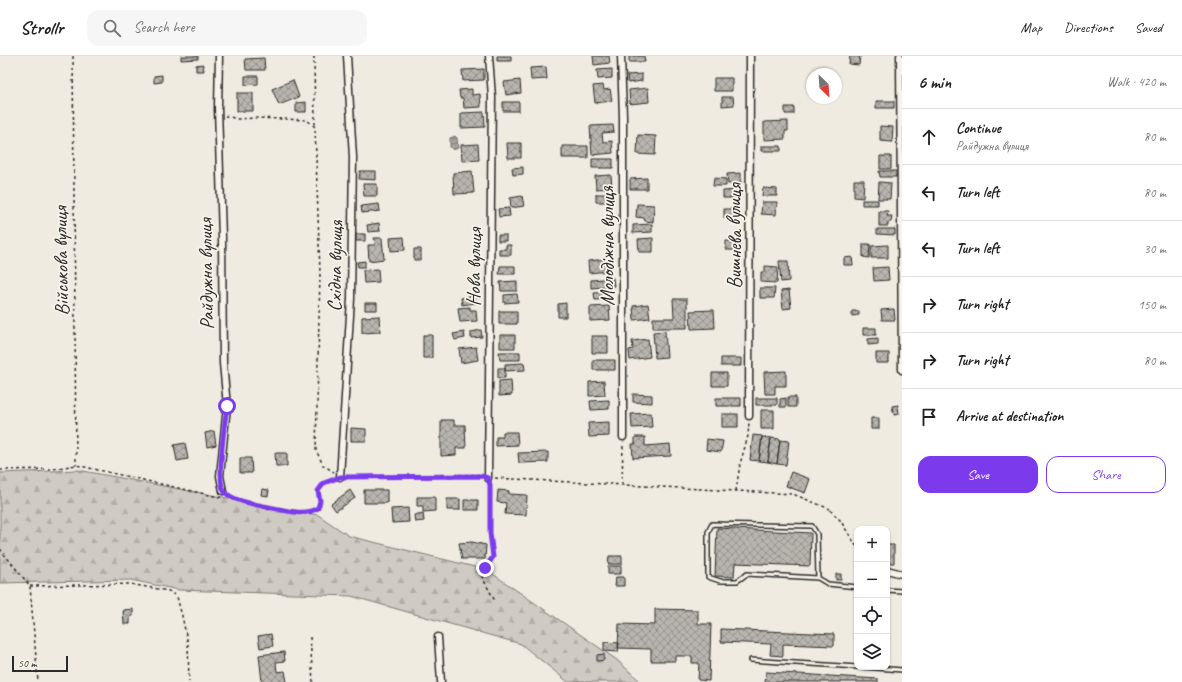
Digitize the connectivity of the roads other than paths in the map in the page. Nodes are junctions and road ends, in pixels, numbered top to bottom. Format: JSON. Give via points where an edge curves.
{"nodes":[{"id":1,"x":219,"y":56,"type":"edge"},
{"id":2,"x":347,"y":56,"type":"edge"},
{"id":3,"x":489,"y":56,"type":"edge"},
{"id":4,"x":621,"y":56,"type":"edge"},
{"id":5,"x":750,"y":56,"type":"edge"},
{"id":6,"x":900,"y":56,"type":"edge"},
{"id":7,"x":902,"y":370,"type":"edge"},
{"id":8,"x":749,"y":416,"type":"road end"},
{"id":9,"x":623,"y":437,"type":"road end"},
{"id":10,"x":340,"y":477,"type":"road end"},
{"id":11,"x":488,"y":478,"type":"road end"},
{"id":12,"x":223,"y":490,"type":"road end"},
{"id":13,"x":890,"y":571,"type":"edge"},
{"id":14,"x":902,"y":574,"type":"edge"},
{"id":15,"x":818,"y":578,"type":"junction"},
{"id":16,"x":854,"y":587,"type":"edge"},
{"id":17,"x":890,"y":590,"type":"edge"},
{"id":18,"x":902,"y":591,"type":"edge"},
{"id":19,"x":438,"y":637,"type":"dead end"},
{"id":20,"x":751,"y":660,"type":"dead end"},
{"id":21,"x":854,"y":667,"type":"edge"},
{"id":22,"x":890,"y":669,"type":"edge"},
{"id":23,"x":902,"y":670,"type":"edge"},
{"id":24,"x":441,"y":682,"type":"edge"}],
"edges":[{"from":1,"to":12,"type":"street","name":"Райдужна вулиця","via":[[223,363],[227,406],[220,476]]},
{"from":2,"to":10,"type":"street","name":"Східна вулиця","via":[[353,157],[351,299]]},
{"from":3,"to":11,"type":"street","name":"Нова вулиця","via":[[492,97]]},
{"from":4,"to":9,"type":"street","name":"Молодіжна вулиця"},
{"from":5,"to":8,"type":"street","name":"Вишнева вулиця"},
{"from":6,"to":7,"type":"street"},
{"from":13,"to":14,"type":"street"},
{"from":15,"to":15,"type":"lane","via":[[817,534],[812,526],[712,524],[708,532],[708,577],[737,582],[747,574]]},
{"from":15,"to":16,"type":"lane","via":[[828,584]]},
{"from":17,"to":18,"type":"lane"},
{"from":19,"to":24,"type":"street"},
{"from":20,"to":21,"type":"lane"},
{"from":22,"to":23,"type":"lane"}]}
